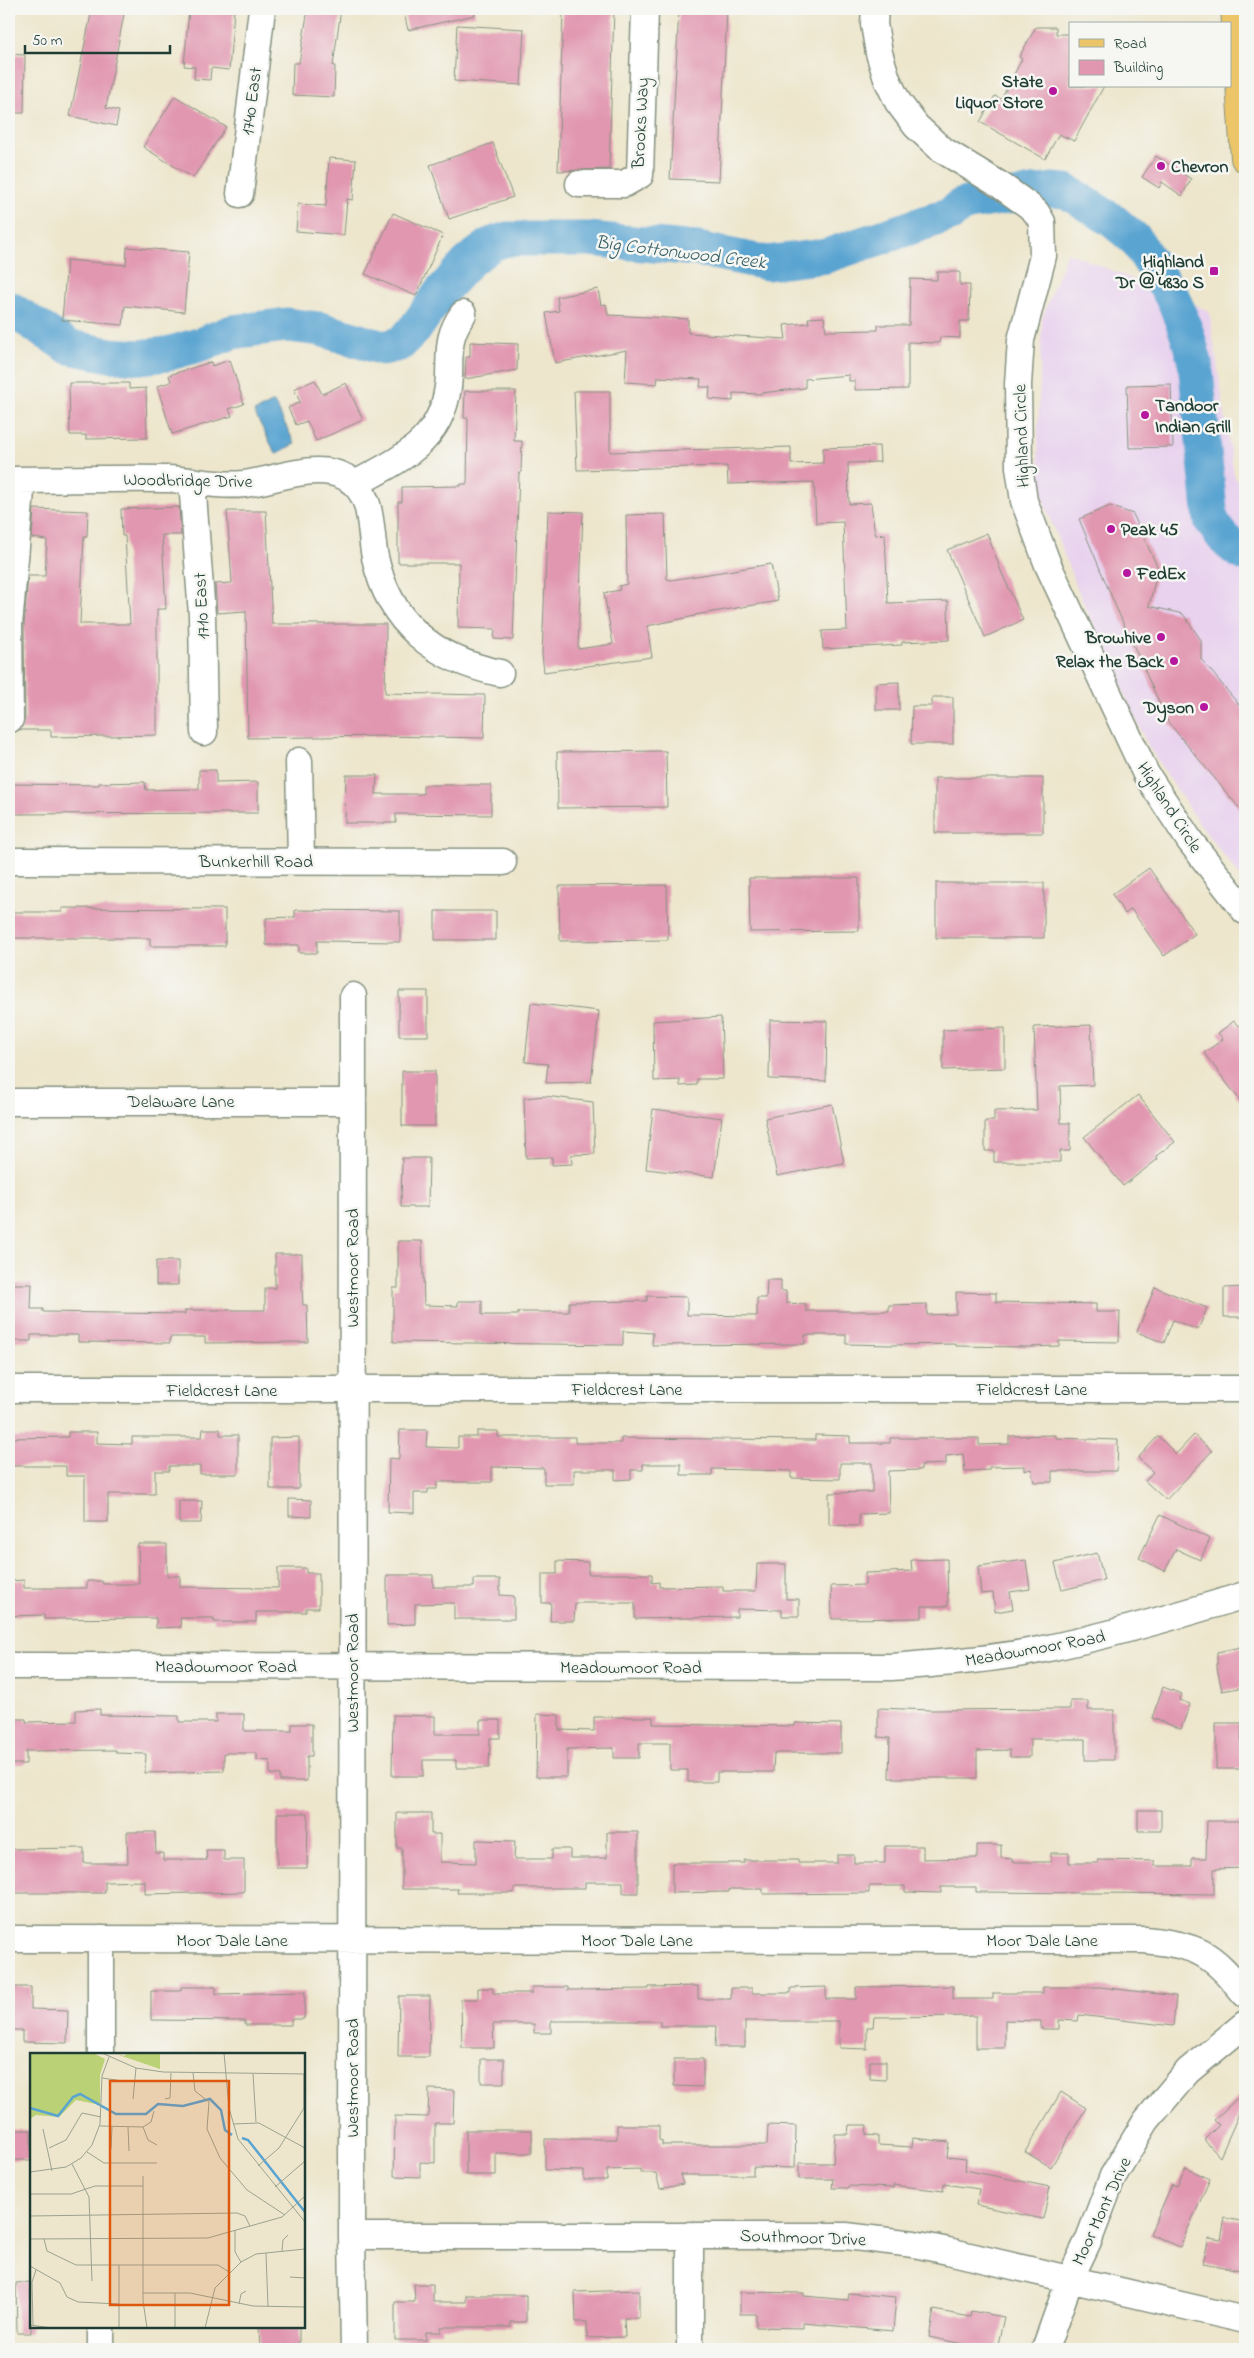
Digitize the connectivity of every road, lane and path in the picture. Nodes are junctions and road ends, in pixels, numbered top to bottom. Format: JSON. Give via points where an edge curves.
{"nodes":[{"id":1,"x":262,"y":9,"type":"edge"},
{"id":2,"x":646,"y":9,"type":"edge"},
{"id":3,"x":874,"y":9,"type":"edge"},
{"id":4,"x":1235,"y":9,"type":"edge"},
{"id":5,"x":1245,"y":158,"type":"edge"},
{"id":6,"x":580,"y":184,"type":"dead end"},
{"id":7,"x":240,"y":194,"type":"dead end"},
{"id":8,"x":463,"y":314,"type":"dead end"},
{"id":9,"x":16,"y":480,"type":"edge"},
{"id":10,"x":192,"y":481,"type":"junction"},
{"id":11,"x":355,"y":484,"type":"junction"},
{"id":12,"x":500,"y":673,"type":"dead end"},
{"id":13,"x":10,"y":719,"type":"edge"},
{"id":14,"x":204,"y":732,"type":"dead end"},
{"id":15,"x":299,"y":761,"type":"dead end"},
{"id":16,"x":9,"y":861,"type":"edge"},
{"id":17,"x":301,"y":861,"type":"junction"},
{"id":18,"x":502,"y":862,"type":"dead end"},
{"id":19,"x":1245,"y":911,"type":"edge"},
{"id":20,"x":353,"y":996,"type":"dead end"},
{"id":21,"x":9,"y":1102,"type":"edge"},
{"id":22,"x":353,"y":1102,"type":"junction"},
{"id":23,"x":9,"y":1389,"type":"edge"},
{"id":24,"x":1245,"y":1389,"type":"edge"},
{"id":25,"x":352,"y":1390,"type":"junction"},
{"id":26,"x":1245,"y":1596,"type":"edge"},
{"id":27,"x":9,"y":1666,"type":"edge"},
{"id":28,"x":352,"y":1666,"type":"junction"},
{"id":29,"x":9,"y":1939,"type":"edge"},
{"id":30,"x":100,"y":1939,"type":"junction"},
{"id":31,"x":352,"y":1940,"type":"junction"},
{"id":32,"x":1245,"y":1994,"type":"edge"},
{"id":33,"x":1245,"y":2024,"type":"edge"},
{"id":34,"x":100,"y":2053,"type":"edge"},
{"id":35,"x":690,"y":2235,"type":"junction"},
{"id":36,"x":352,"y":2236,"type":"junction"},
{"id":37,"x":1070,"y":2279,"type":"junction"},
{"id":38,"x":1245,"y":2320,"type":"edge"},
{"id":39,"x":100,"y":2328,"type":"edge"},
{"id":40,"x":100,"y":2349,"type":"edge"},
{"id":41,"x":354,"y":2349,"type":"edge"},
{"id":42,"x":690,"y":2349,"type":"edge"},
{"id":43,"x":1045,"y":2349,"type":"edge"}],
"edges":[{"from":1,"to":7,"type":"street","name":"1740 East"},
{"from":2,"to":6,"type":"street","name":"Brooks Way","via":[[640,175],[624,184]]},
{"from":3,"to":19,"type":"street","name":"Highland Circle","via":[[879,53],[887,79],[898,102],[916,126],[941,149],[1028,205],[1042,222],[1044,256],[1021,340],[1018,428],[1024,501],[1048,565],[1146,774],[1190,841]]},
{"from":4,"to":5,"type":"main road"},
{"from":8,"to":11,"type":"street","via":[[450,341],[446,399],[431,433],[402,458]]},
{"from":9,"to":10,"type":"street","name":"Woodbridge Drive"},
{"from":9,"to":13,"type":"street","via":[[9,626]]},
{"from":10,"to":11,"type":"street","name":"Woodbridge Drive","via":[[236,485],[325,471],[341,475]]},
{"from":10,"to":14,"type":"street","name":"1710 East","via":[[202,615]]},
{"from":11,"to":12,"type":"street","via":[[370,513],[379,573],[400,616],[410,629],[442,654]]},
{"from":15,"to":17,"type":"street"},
{"from":16,"to":17,"type":"street","name":"Bunkerhill Road"},
{"from":17,"to":18,"type":"street","name":"Bunkerhill Road"},
{"from":20,"to":22,"type":"street","name":"Westmoor Road"},
{"from":21,"to":22,"type":"street","name":"Delaware Lane"},
{"from":22,"to":25,"type":"street","name":"Westmoor Road"},
{"from":23,"to":25,"type":"street","name":"Fieldcrest Lane"},
{"from":24,"to":25,"type":"street","name":"Fieldcrest Lane"},
{"from":25,"to":28,"type":"street","name":"Westmoor Road"},
{"from":26,"to":28,"type":"street","name":"Meadowmoor Road","via":[[1129,1630],[1037,1651],[959,1662],[800,1668]]},
{"from":27,"to":28,"type":"street","name":"Meadowmoor Road"},
{"from":28,"to":31,"type":"street","name":"Westmoor Road"},
{"from":29,"to":30,"type":"street","name":"Moor Dale Lane"},
{"from":30,"to":31,"type":"street","name":"Moor Dale Lane"},
{"from":30,"to":34,"type":"street"},
{"from":31,"to":32,"type":"street","name":"Moor Dale Lane","via":[[1145,1940],[1174,1943],[1201,1951],[1226,1970]]},
{"from":31,"to":36,"type":"street","name":"Westmoor Road"},
{"from":33,"to":37,"type":"street","name":"Moor Mont Drive","via":[[1188,2071],[1146,2121],[1113,2176]]},
{"from":35,"to":36,"type":"street","name":"Southmoor Drive"},
{"from":35,"to":37,"type":"street","name":"Southmoor Drive","via":[[812,2235],[880,2240],[948,2251]]},
{"from":35,"to":42,"type":"street"},
{"from":36,"to":41,"type":"street","name":"Westmoor Road"},
{"from":37,"to":38,"type":"street","name":"Southmoor Drive"},
{"from":37,"to":43,"type":"street","name":"Moor Mont Drive"},
{"from":39,"to":40,"type":"street"}]}
